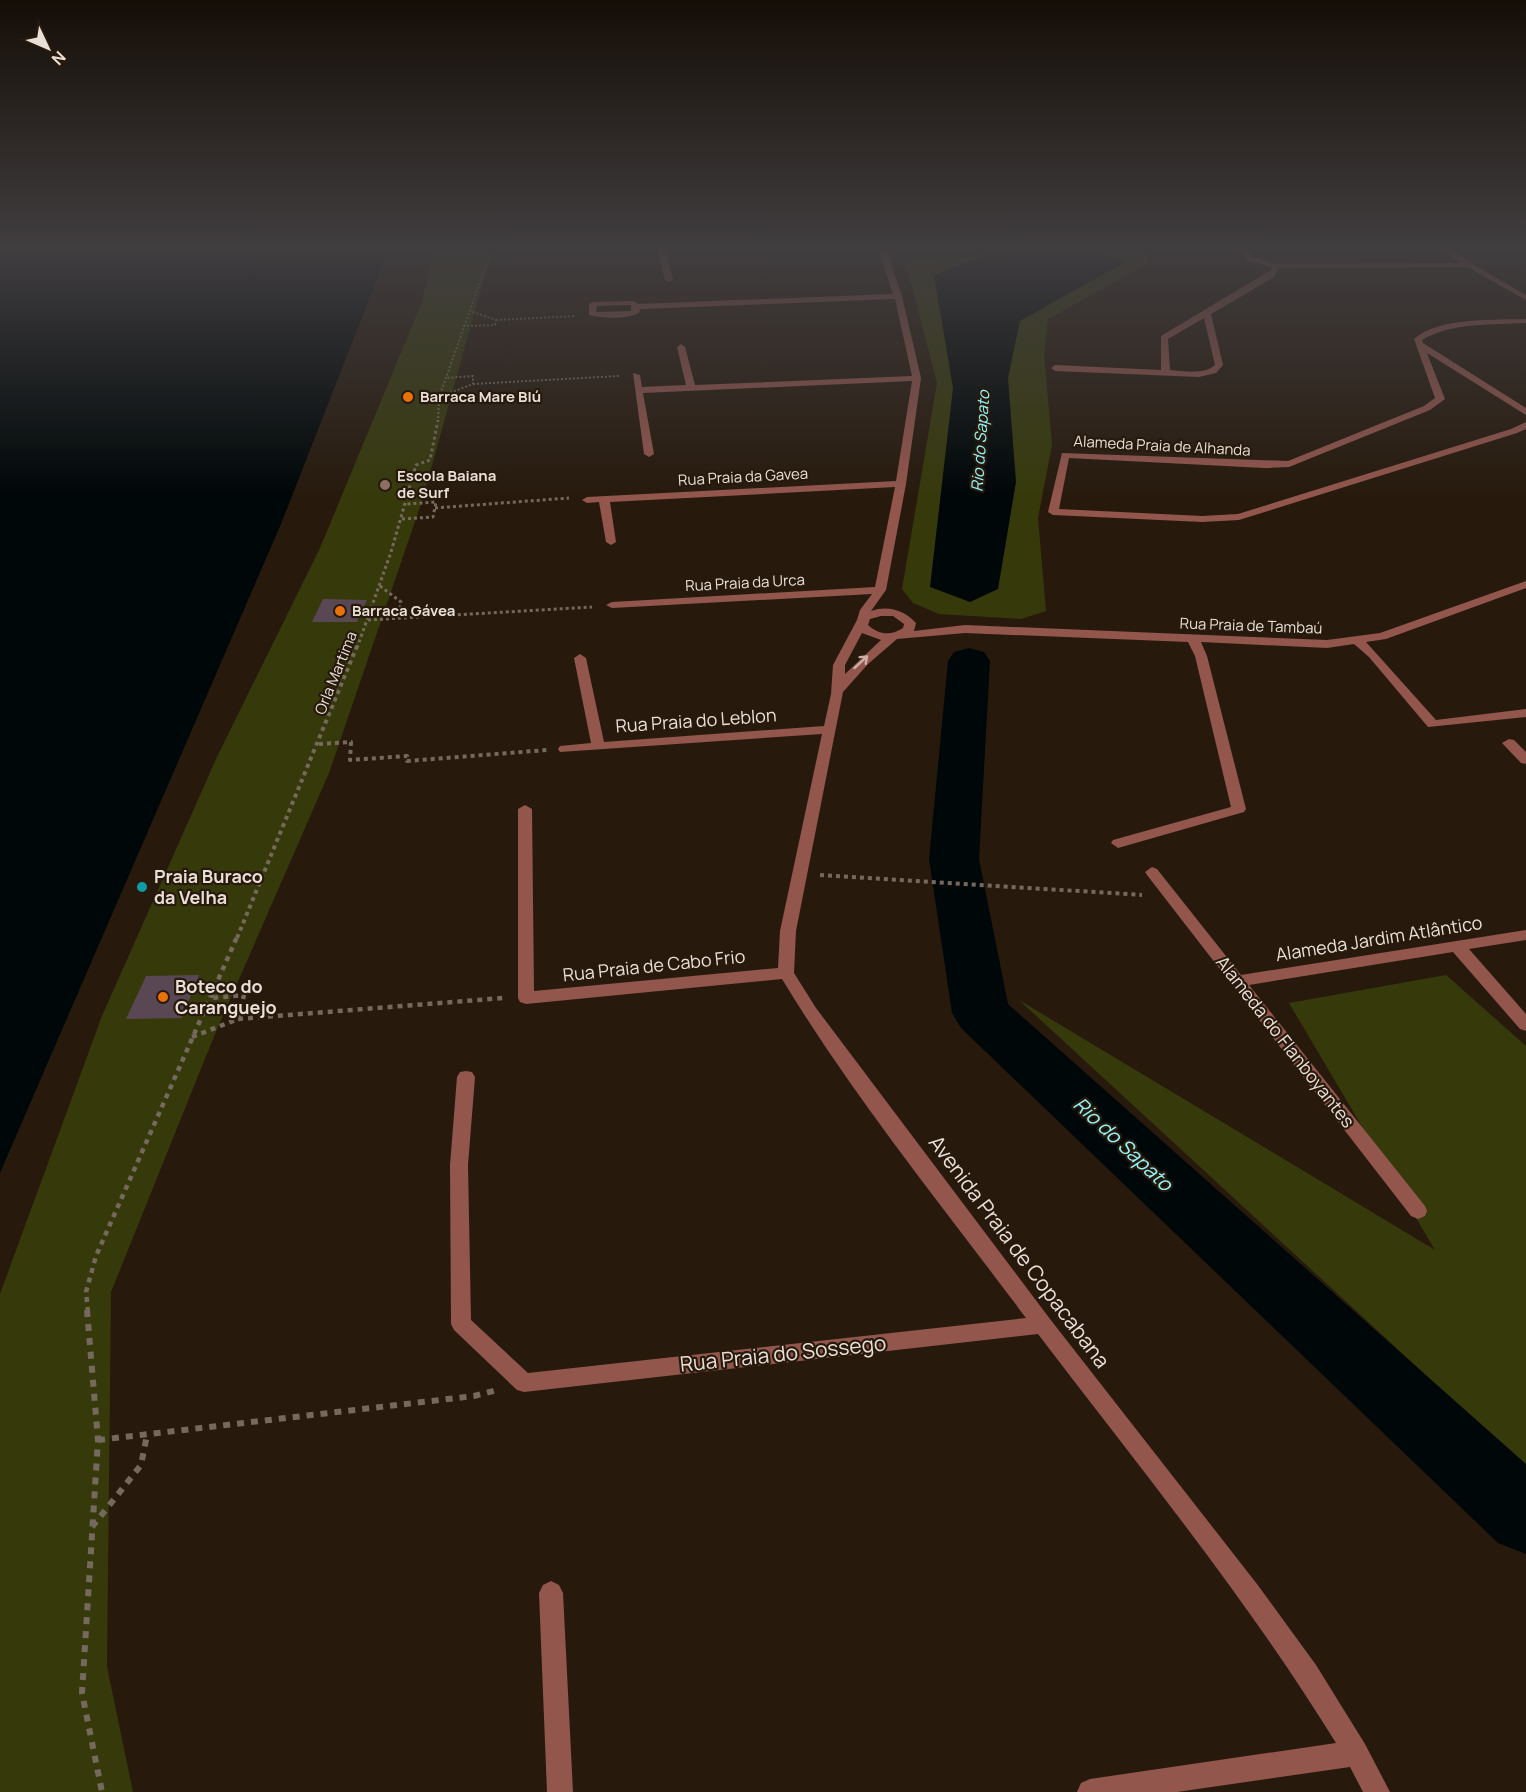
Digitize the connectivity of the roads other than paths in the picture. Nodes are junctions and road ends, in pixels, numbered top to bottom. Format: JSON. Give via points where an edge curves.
{"nodes":[{"id":1,"x":906,"y":330,"type":"edge"},
{"id":2,"x":1178,"y":330,"type":"edge"},
{"id":3,"x":1210,"y":330,"type":"edge"},
{"id":4,"x":1439,"y":330,"type":"edge"},
{"id":5,"x":1419,"y":344,"type":"junction"},
{"id":6,"x":681,"y":347,"type":"dead end"},
{"id":7,"x":1055,"y":368,"type":"dead end"},
{"id":8,"x":1166,"y":373,"type":"junction"},
{"id":9,"x":636,"y":375,"type":"road end"},
{"id":10,"x":917,"y":378,"type":"junction"},
{"id":11,"x":691,"y":388,"type":"junction"},
{"id":12,"x":639,"y":390,"type":"junction"},
{"id":13,"x":1526,"y":412,"type":"edge"},
{"id":14,"x":1526,"y":425,"type":"edge"},
{"id":15,"x":649,"y":454,"type":"dead end"},
{"id":16,"x":901,"y":484,"type":"junction"},
{"id":17,"x":604,"y":499,"type":"junction"},
{"id":18,"x":587,"y":500,"type":"road end"},
{"id":19,"x":611,"y":542,"type":"dead end"},
{"id":20,"x":1522,"y":588,"type":"edge"},
{"id":21,"x":880,"y":590,"type":"junction"},
{"id":22,"x":612,"y":605,"type":"road end"},
{"id":23,"x":903,"y":617,"type":"junction"},
{"id":24,"x":862,"y":621,"type":"junction"},
{"id":25,"x":965,"y":629,"type":"junction"},
{"id":26,"x":895,"y":637,"type":"junction"},
{"id":27,"x":1192,"y":639,"type":"junction"},
{"id":28,"x":1357,"y":640,"type":"junction"},
{"id":29,"x":580,"y":658,"type":"dead end"},
{"id":30,"x":837,"y":694,"type":"junction"},
{"id":31,"x":1526,"y":713,"type":"edge"},
{"id":32,"x":830,"y":729,"type":"junction"},
{"id":33,"x":1509,"y":743,"type":"dead end"},
{"id":34,"x":598,"y":746,"type":"junction"},
{"id":35,"x":566,"y":749,"type":"road end"},
{"id":36,"x":1526,"y":760,"type":"edge"},
{"id":37,"x":525,"y":809,"type":"dead end"},
{"id":38,"x":1118,"y":843,"type":"dead end"},
{"id":39,"x":1152,"y":872,"type":"dead end"},
{"id":40,"x":1526,"y":935,"type":"edge"},
{"id":41,"x":1456,"y":946,"type":"junction"},
{"id":42,"x":786,"y":972,"type":"junction"},
{"id":43,"x":1237,"y":981,"type":"junction"},
{"id":44,"x":1526,"y":1026,"type":"edge"},
{"id":45,"x":466,"y":1077,"type":"dead end"},
{"id":46,"x":1418,"y":1211,"type":"dead end"},
{"id":47,"x":1043,"y":1325,"type":"junction"},
{"id":48,"x":551,"y":1593,"type":"dead end"},
{"id":49,"x":1356,"y":1753,"type":"junction"},
{"id":50,"x":560,"y":1792,"type":"edge"},
{"id":51,"x":1090,"y":1792,"type":"edge"},
{"id":52,"x":1377,"y":1792,"type":"edge"}],
"edges":[{"from":1,"to":10,"type":"street"},
{"from":2,"to":8,"type":"street","via":[[1164,338]]},
{"from":3,"to":8,"type":"street","via":[[1218,368],[1199,374]]},
{"from":4,"to":5,"type":"street","via":[[1418,339]]},
{"from":5,"to":13,"type":"street"},
{"from":5,"to":14,"type":"street","name":"Alameda Praia de Alhanda","via":[[1440,394],[1440,399],[1427,408],[1289,464],[1065,455],[1053,512],[1239,517]]},
{"from":6,"to":11,"type":"street"},
{"from":7,"to":8,"type":"street"},
{"from":9,"to":12,"type":"street"},
{"from":10,"to":11,"type":"street"},
{"from":10,"to":16,"type":"street"},
{"from":11,"to":12,"type":"street"},
{"from":12,"to":15,"type":"street"},
{"from":16,"to":17,"type":"street","name":"Rua Praia da Gavea"},
{"from":16,"to":21,"type":"street"},
{"from":17,"to":18,"type":"street","name":"Rua Praia da Gavea"},
{"from":17,"to":19,"type":"street"},
{"from":20,"to":28,"type":"street","name":"Rua Praia de Tambaú","via":[[1399,630]]},
{"from":21,"to":22,"type":"street","name":"Rua Praia da Urca"},
{"from":21,"to":23,"type":"street"},
{"from":21,"to":24,"type":"street"},
{"from":23,"to":24,"type":"street","name":"Rua Praia de Tambaú","via":[[880,612]]},
{"from":23,"to":25,"type":"street","name":"Rua Praia de Tambaú"},
{"from":23,"to":26,"type":"street","via":[[910,623],[909,629]]},
{"from":24,"to":26,"type":"street","via":[[870,634]]},
{"from":24,"to":30,"type":"street","via":[[839,666]]},
{"from":25,"to":26,"type":"street","name":"Rua Praia de Tambaú"},
{"from":25,"to":27,"type":"street","name":"Rua Praia de Tambaú"},
{"from":30,"to":26,"type":"street","one_way":true,"via":[[852,671]]},
{"from":27,"to":28,"type":"street","name":"Rua Praia de Tambaú","via":[[1327,644]]},
{"from":27,"to":38,"type":"street","via":[[1201,656],[1239,809]]},
{"from":28,"to":31,"type":"street","via":[[1433,724]]},
{"from":29,"to":34,"type":"street"},
{"from":30,"to":32,"type":"street"},
{"from":32,"to":34,"type":"street","name":"Rua Praia do Leblon"},
{"from":32,"to":42,"type":"street","via":[[788,931]]},
{"from":33,"to":36,"type":"street"},
{"from":34,"to":35,"type":"street","name":"Rua Praia do Leblon"},
{"from":37,"to":42,"type":"street","name":"Rua Praia de Cabo Frio","via":[[526,998]]},
{"from":39,"to":43,"type":"street","name":"Alameda do Flanboyantes"},
{"from":40,"to":41,"type":"street","name":"Alameda Jardim Atlântico"},
{"from":41,"to":43,"type":"street","name":"Alameda Jardim Atlântico"},
{"from":41,"to":44,"type":"street"},
{"from":42,"to":47,"type":"street","name":"Avenida Praia de Copacabana","via":[[860,1082]]},
{"from":43,"to":46,"type":"street","name":"Alameda do Flanboyantes"},
{"from":45,"to":47,"type":"street","name":"Rua Praia do Sossego","via":[[459,1165],[461,1324],[524,1383]]},
{"from":47,"to":49,"type":"street","name":"Avenida Praia de Copacabana","via":[[1249,1592]]},
{"from":48,"to":50,"type":"street"},
{"from":49,"to":51,"type":"street"},
{"from":49,"to":52,"type":"street","name":"Avenida Praia de Copacabana"}]}
